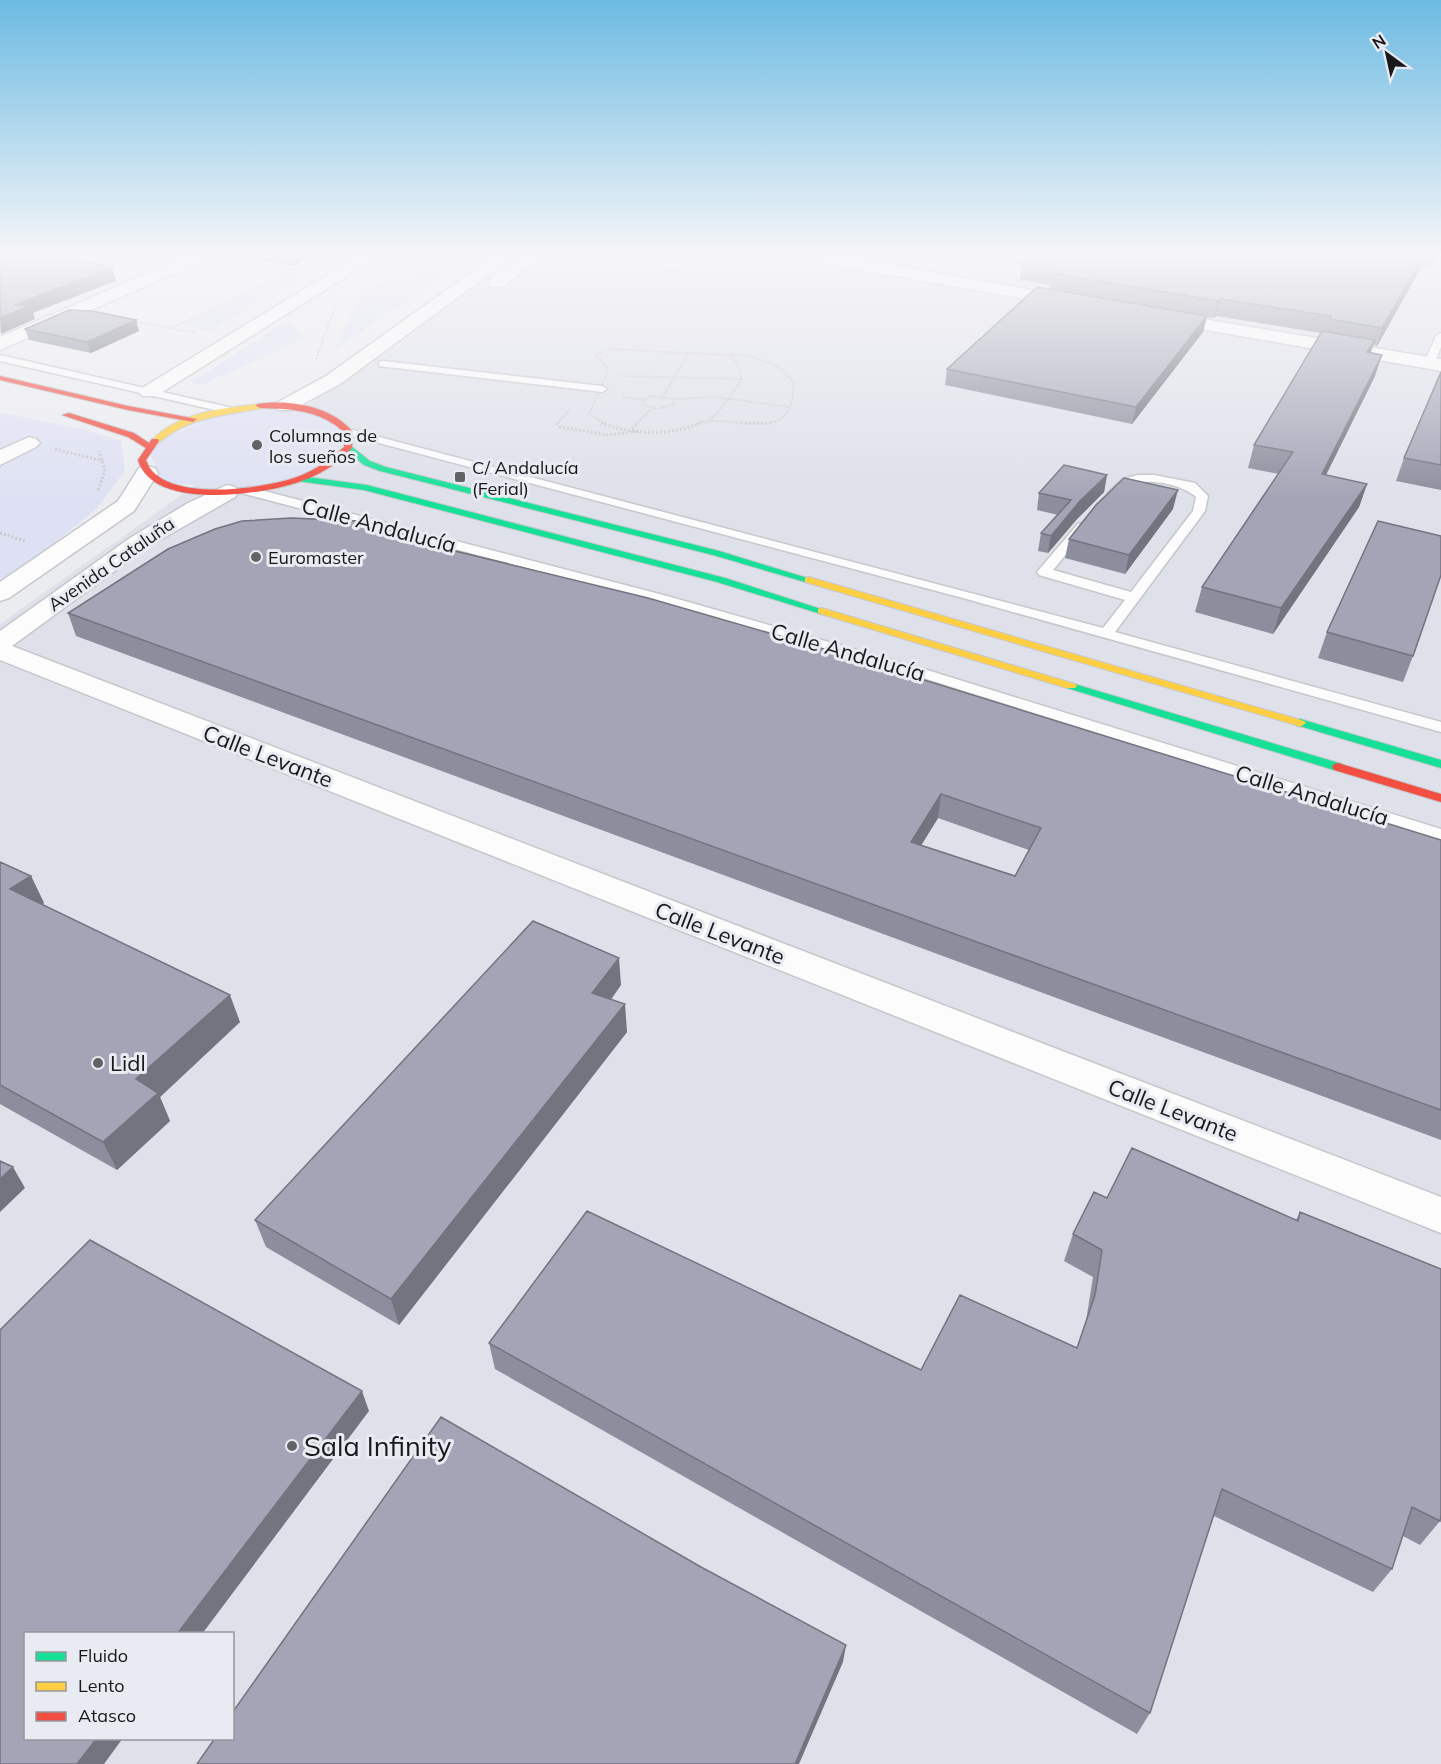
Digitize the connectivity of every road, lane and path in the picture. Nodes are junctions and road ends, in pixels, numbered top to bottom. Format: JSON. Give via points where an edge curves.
{"nodes":[{"id":1,"x":22,"y":334,"type":"edge"},
{"id":2,"x":243,"y":334,"type":"edge"},
{"id":3,"x":325,"y":334,"type":"edge"},
{"id":4,"x":397,"y":334,"type":"edge"},
{"id":5,"x":424,"y":334,"type":"edge"},
{"id":6,"x":1262,"y":334,"type":"edge"},
{"id":7,"x":1441,"y":336,"type":"edge"},
{"id":8,"x":0,"y":344,"type":"edge"},
{"id":9,"x":689,"y":353,"type":"junction"},
{"id":10,"x":729,"y":355,"type":"junction"},
{"id":11,"x":0,"y":358,"type":"edge"},
{"id":12,"x":383,"y":364,"type":"junction"},
{"id":13,"x":1435,"y":364,"type":"edge"},
{"id":14,"x":312,"y":368,"type":"dead end"},
{"id":15,"x":618,"y":376,"type":"dead end"},
{"id":16,"x":674,"y":377,"type":"junction"},
{"id":17,"x":0,"y":378,"type":"edge"},
{"id":18,"x":742,"y":379,"type":"junction"},
{"id":19,"x":601,"y":391,"type":"junction"},
{"id":20,"x":149,"y":392,"type":"junction"},
{"id":21,"x":663,"y":396,"type":"junction"},
{"id":22,"x":591,"y":398,"type":"dead end"},
{"id":23,"x":673,"y":399,"type":"junction"},
{"id":24,"x":729,"y":399,"type":"junction"},
{"id":25,"x":285,"y":406,"type":"junction"},
{"id":26,"x":573,"y":406,"type":"dead end"},
{"id":27,"x":790,"y":407,"type":"junction"},
{"id":28,"x":651,"y":408,"type":"junction"},
{"id":29,"x":228,"y":410,"type":"junction"},
{"id":30,"x":51,"y":412,"type":"dead end"},
{"id":31,"x":329,"y":415,"type":"junction"},
{"id":32,"x":193,"y":418,"type":"junction"},
{"id":33,"x":709,"y":420,"type":"junction"},
{"id":34,"x":632,"y":429,"type":"junction"},
{"id":35,"x":642,"y":430,"type":"junction"},
{"id":36,"x":349,"y":432,"type":"junction"},
{"id":37,"x":29,"y":443,"type":"dead end"},
{"id":38,"x":148,"y":446,"type":"junction"},
{"id":39,"x":348,"y":448,"type":"junction"},
{"id":40,"x":0,"y":459,"type":"edge"},
{"id":41,"x":147,"y":473,"type":"junction"},
{"id":42,"x":300,"y":479,"type":"junction"},
{"id":43,"x":238,"y":492,"type":"junction"},
{"id":44,"x":1104,"y":503,"type":"edge"},
{"id":45,"x":1089,"y":520,"type":"edge"},
{"id":46,"x":0,"y":533,"type":"edge"},
{"id":47,"x":17,"y":546,"type":"dead end"},
{"id":48,"x":0,"y":593,"type":"edge"},
{"id":49,"x":1135,"y":598,"type":"junction"},
{"id":50,"x":1107,"y":633,"type":"junction"},
{"id":51,"x":0,"y":643,"type":"edge"},
{"id":52,"x":0,"y":651,"type":"edge"},
{"id":53,"x":1441,"y":727,"type":"edge"},
{"id":54,"x":1441,"y":764,"type":"edge"},
{"id":55,"x":1441,"y":798,"type":"edge"},
{"id":56,"x":1441,"y":834,"type":"edge"},
{"id":57,"x":1441,"y":1215,"type":"edge"}],
"edges":[{"from":1,"to":8,"type":"street"},
{"from":2,"to":20,"type":"street"},
{"from":3,"to":14,"type":"path"},
{"from":4,"to":25,"type":"street","via":[[333,380]]},
{"from":5,"to":12,"type":"street"},
{"from":6,"to":13,"type":"street"},
{"from":7,"to":13,"type":"lane"},
{"from":9,"to":10,"type":"path"},
{"from":9,"to":16,"type":"path"},
{"from":9,"to":19,"type":"path","via":[[620,349],[598,352],[607,374]]},
{"from":10,"to":18,"type":"path"},
{"from":10,"to":27,"type":"path","via":[[764,360],[785,370],[794,385]]},
{"from":11,"to":20,"type":"lane"},
{"from":12,"to":19,"type":"lane"},
{"from":12,"to":31,"type":"street","via":[[339,398]]},
{"from":15,"to":16,"type":"path"},
{"from":16,"to":18,"type":"path"},
{"from":16,"to":21,"type":"path"},
{"from":17,"to":32,"type":"main road","via":[[128,408]]},
{"from":18,"to":24,"type":"path"},
{"from":19,"to":22,"type":"path"},
{"from":19,"to":34,"type":"path","via":[[589,414],[593,420]]},
{"from":20,"to":29,"type":"lane"},
{"from":21,"to":23,"type":"path"},
{"from":21,"to":28,"type":"path","via":[[643,400]]},
{"from":23,"to":24,"type":"path"},
{"from":23,"to":28,"type":"path","via":[[670,406]]},
{"from":24,"to":27,"type":"path"},
{"from":24,"to":33,"type":"path"},
{"from":25,"to":29,"type":"main road"},
{"from":25,"to":31,"type":"main road"},
{"from":26,"to":35,"type":"path","via":[[558,421],[560,427],[608,435]]},
{"from":27,"to":33,"type":"path","via":[[785,417],[765,424]]},
{"from":28,"to":34,"type":"path"},
{"from":29,"to":32,"type":"main road"},
{"from":30,"to":38,"type":"main road","via":[[105,425]]},
{"from":31,"to":36,"type":"main road"},
{"from":32,"to":38,"type":"main road"},
{"from":33,"to":35,"type":"path","via":[[678,431]]},
{"from":34,"to":35,"type":"path"},
{"from":36,"to":39,"type":"main road"},
{"from":36,"to":50,"type":"lane"},
{"from":37,"to":40,"type":"street"},
{"from":38,"to":41,"type":"main road","via":[[142,460]]},
{"from":39,"to":42,"type":"main road","via":[[330,465]]},
{"from":39,"to":54,"type":"main road","via":[[367,463],[383,469],[716,553]]},
{"from":41,"to":43,"type":"main road","via":[[183,489]]},
{"from":41,"to":48,"type":"street","name":"Avenida Cataluña","via":[[126,506]]},
{"from":42,"to":43,"type":"main road"},
{"from":42,"to":55,"type":"main road","name":"Calle Andalucía","via":[[364,487],[721,580]]},
{"from":43,"to":51,"type":"street","name":"Avenida Cataluña","via":[[192,508]]},
{"from":43,"to":56,"type":"lane","name":"Calle Andalucía","via":[[662,599],[922,673]]},
{"from":44,"to":49,"type":"lane","via":[[1126,482],[1138,478],[1191,486],[1202,496],[1199,511]]},
{"from":45,"to":49,"type":"lane","via":[[1044,572]]},
{"from":46,"to":47,"type":"path","via":[[26,541]]},
{"from":49,"to":50,"type":"lane"},
{"from":50,"to":53,"type":"lane"},
{"from":52,"to":57,"type":"street","name":"Calle Levante"}]}
